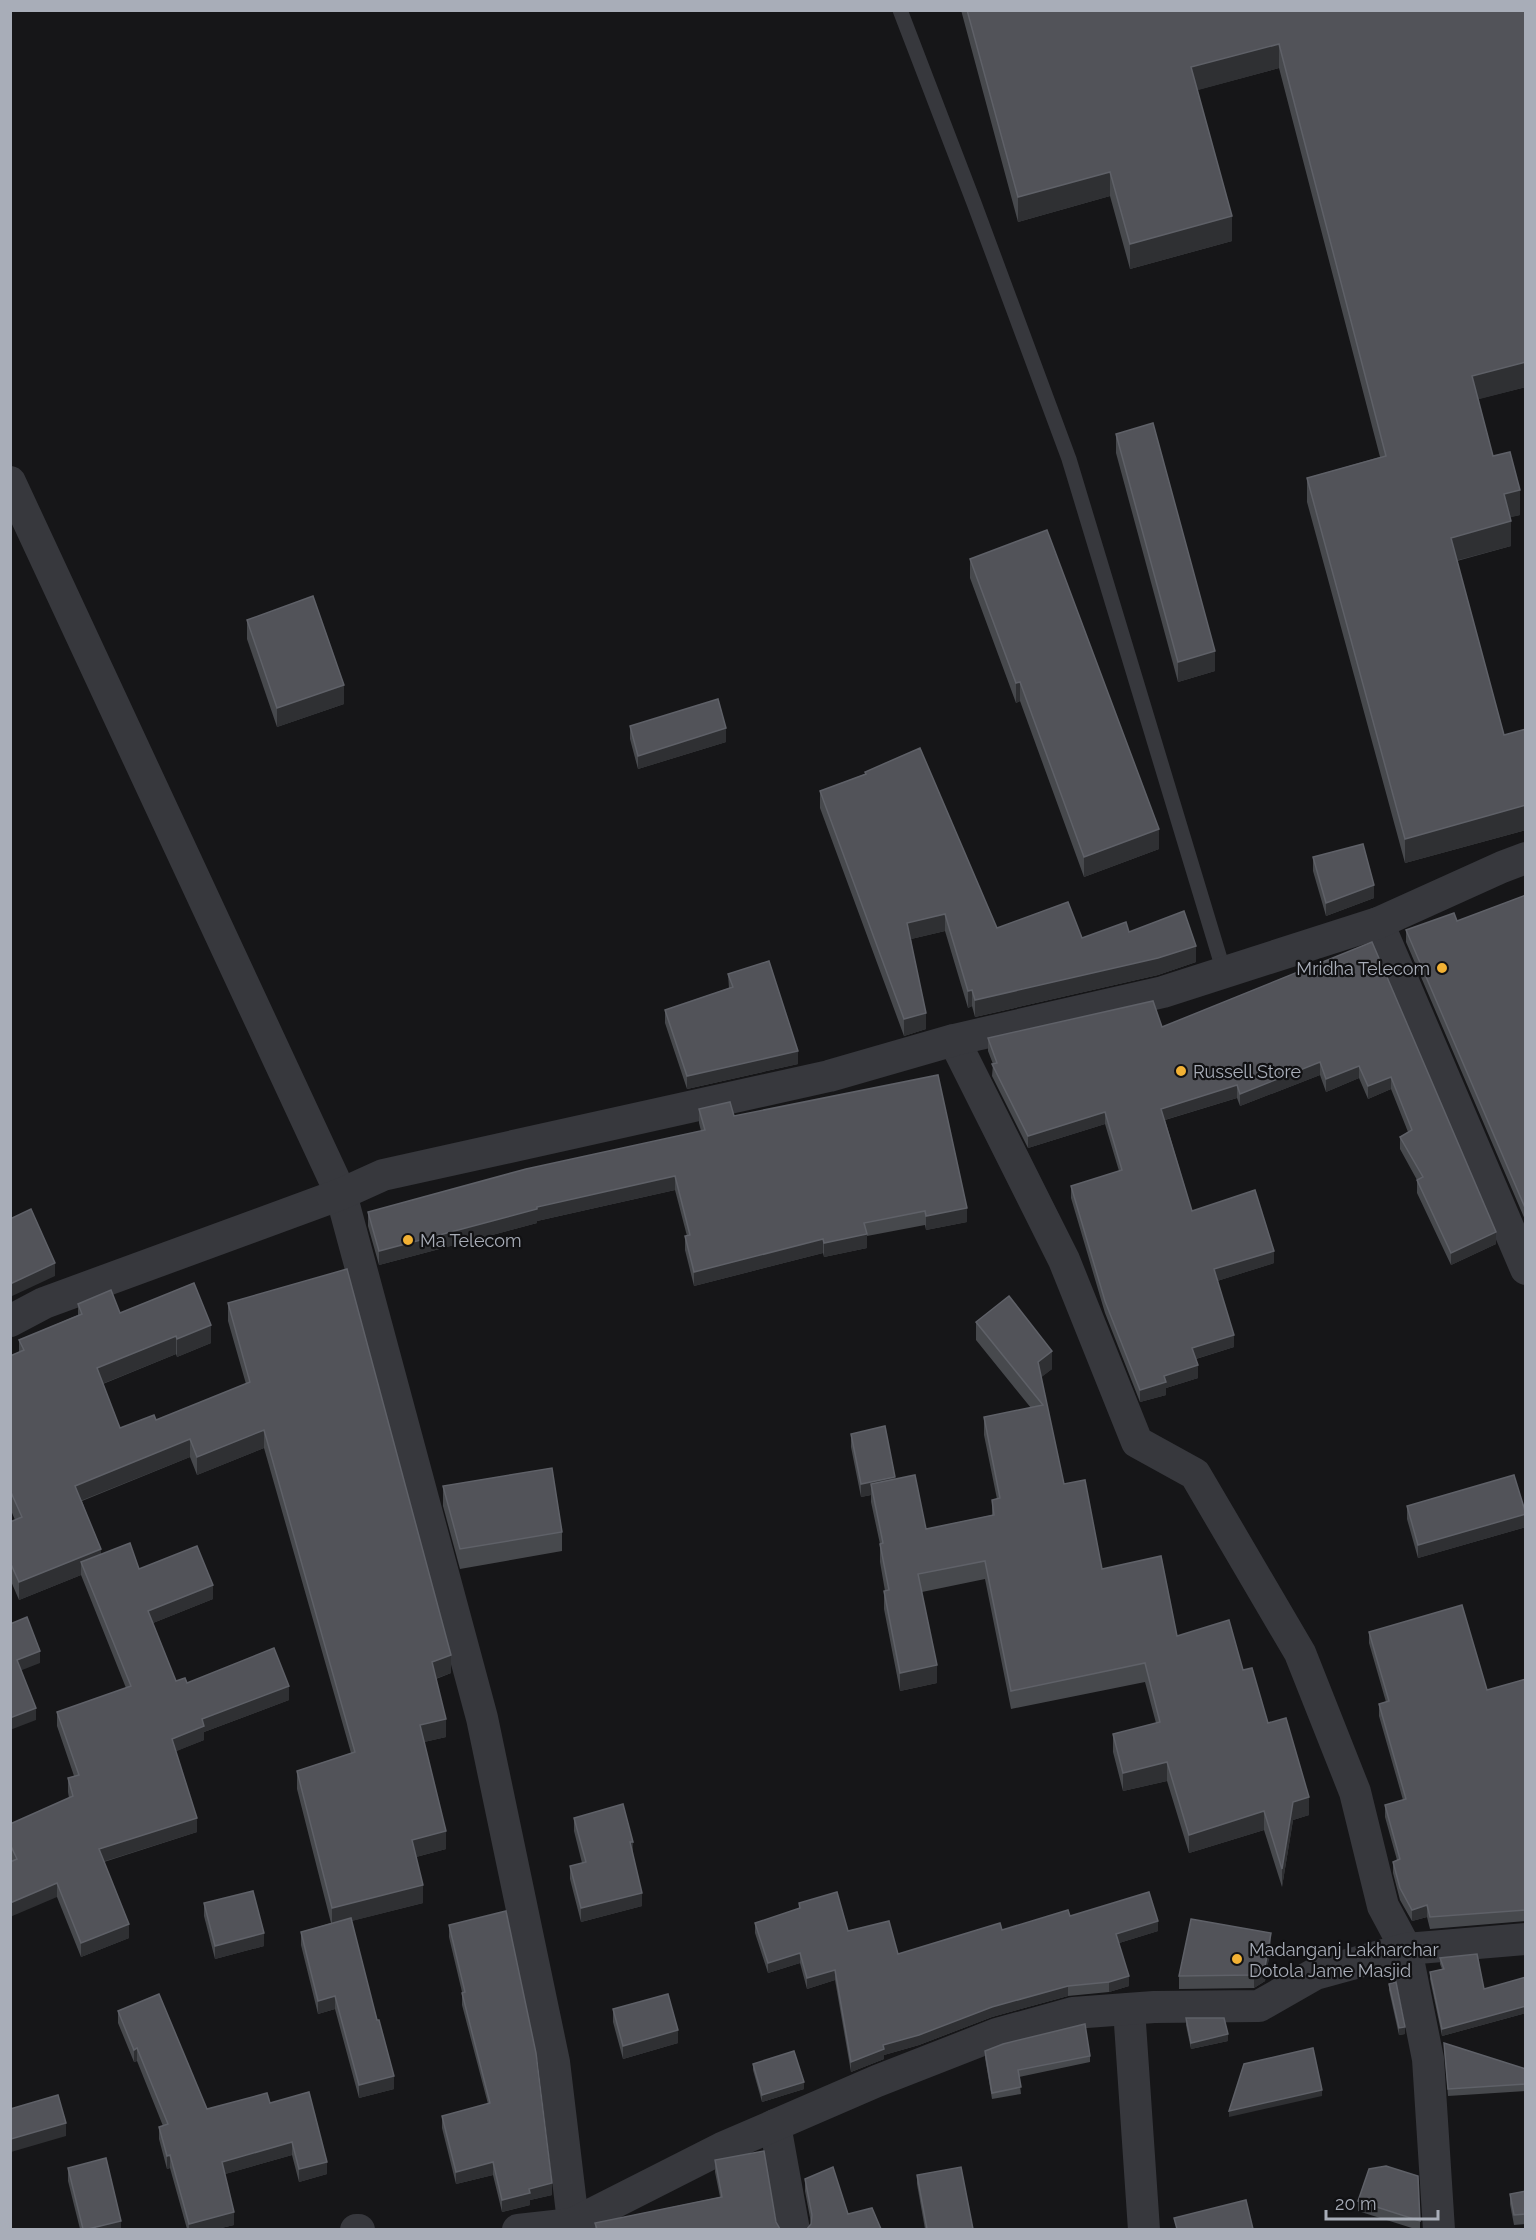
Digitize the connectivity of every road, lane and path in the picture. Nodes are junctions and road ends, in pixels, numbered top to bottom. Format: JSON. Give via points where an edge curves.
{"nodes":[{"id":1,"x":900,"y":10,"type":"edge"},
{"id":2,"x":10,"y":482,"type":"edge"},
{"id":3,"x":1526,"y":858,"type":"edge"},
{"id":4,"x":1378,"y":923,"type":"junction"},
{"id":5,"x":1224,"y":972,"type":"junction"},
{"id":6,"x":954,"y":1040,"type":"junction"},
{"id":7,"x":341,"y":1194,"type":"junction"},
{"id":8,"x":1526,"y":1269,"type":"edge"},
{"id":9,"x":10,"y":1321,"type":"edge"},
{"id":10,"x":1526,"y":1939,"type":"edge"},
{"id":11,"x":1406,"y":1949,"type":"junction"},
{"id":12,"x":1129,"y":2009,"type":"junction"},
{"id":13,"x":775,"y":2125,"type":"junction"},
{"id":14,"x":573,"y":2227,"type":"edge"},
{"id":15,"x":518,"y":2229,"type":"edge"},
{"id":16,"x":794,"y":2229,"type":"edge"},
{"id":17,"x":1143,"y":2229,"type":"edge"},
{"id":18,"x":1439,"y":2229,"type":"edge"}],
"edges":[{"from":1,"to":5,"type":"lane","via":[[1069,459]]},
{"from":2,"to":7,"type":"street"},
{"from":3,"to":4,"type":"street"},
{"from":4,"to":5,"type":"street"},
{"from":4,"to":8,"type":"street"},
{"from":5,"to":6,"type":"street","via":[[1162,992]]},
{"from":6,"to":7,"type":"street","via":[[830,1076],[383,1175]]},
{"from":6,"to":11,"type":"street","via":[[1064,1260],[1137,1443],[1195,1474],[1300,1653],[1355,1792],[1383,1906]]},
{"from":7,"to":9,"type":"street","via":[[44,1303]]},
{"from":7,"to":14,"type":"street","via":[[482,1718],[554,2062]]},
{"from":10,"to":11,"type":"street"},
{"from":11,"to":12,"type":"street","via":[[1315,1974],[1259,2006]]},
{"from":11,"to":18,"type":"street","via":[[1428,2059]]},
{"from":12,"to":13,"type":"street","via":[[1073,2013],[997,2034]]},
{"from":12,"to":17,"type":"street"},
{"from":13,"to":14,"type":"street","via":[[722,2148]]},
{"from":13,"to":16,"type":"street"},
{"from":14,"to":15,"type":"street"}]}
